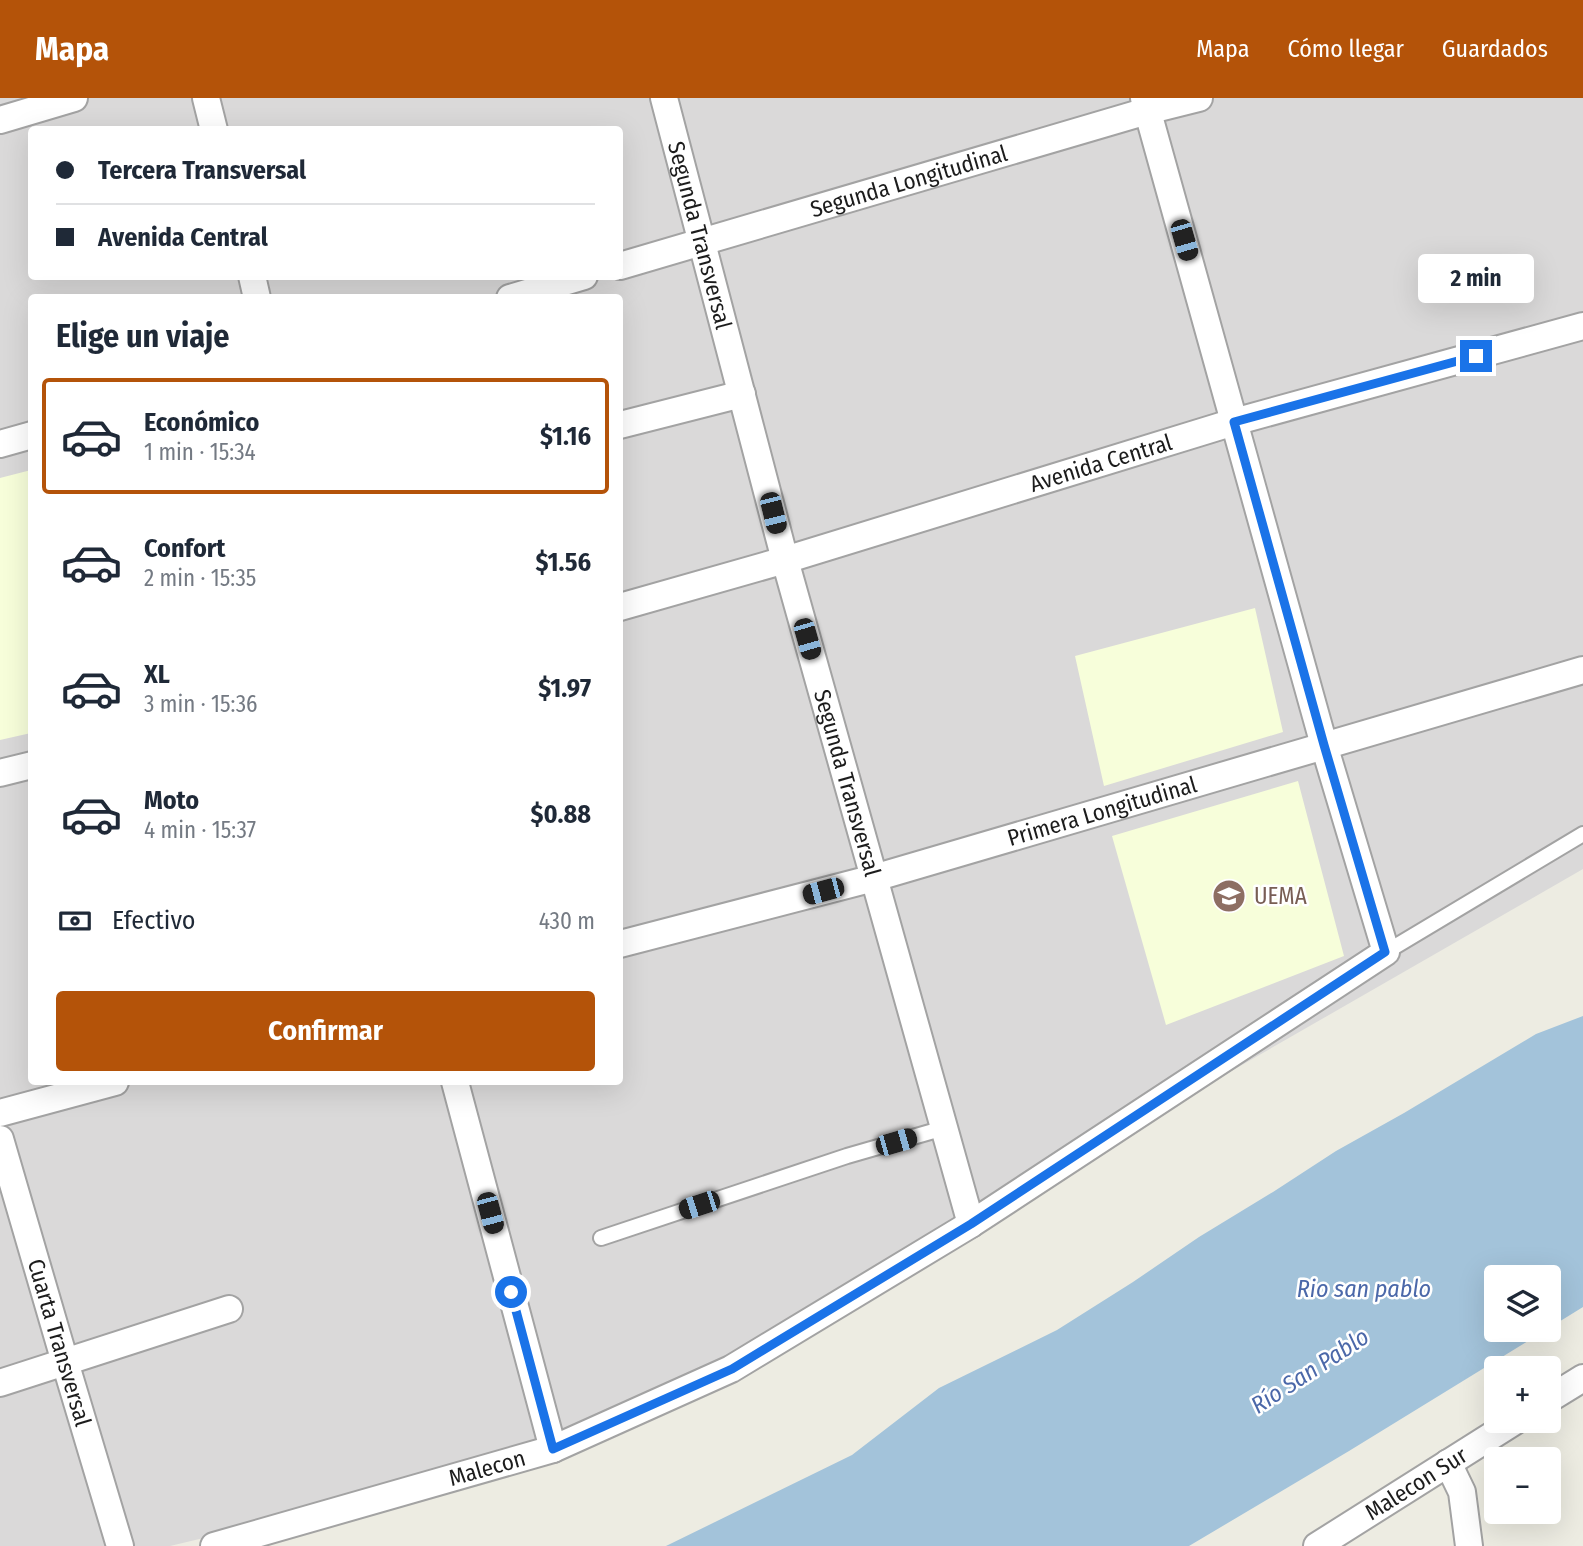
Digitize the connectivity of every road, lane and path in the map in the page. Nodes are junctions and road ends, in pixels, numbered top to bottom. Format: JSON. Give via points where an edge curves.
{"nodes":[{"id":1,"x":74,"y":98,"type":"edge"},
{"id":2,"x":206,"y":98,"type":"edge"},
{"id":3,"x":664,"y":98,"type":"edge"},
{"id":4,"x":1199,"y":98,"type":"edge"},
{"id":5,"x":1145,"y":104,"type":"edge"},
{"id":6,"x":0,"y":120,"type":"edge"},
{"id":7,"x":213,"y":126,"type":"edge"},
{"id":8,"x":702,"y":243,"type":"junction"},
{"id":9,"x":623,"y":265,"type":"edge"},
{"id":10,"x":571,"y":280,"type":"edge"},
{"id":11,"x":523,"y":294,"type":"edge"},
{"id":12,"x":1583,"y":326,"type":"edge"},
{"id":13,"x":742,"y":394,"type":"junction"},
{"id":14,"x":1234,"y":422,"type":"junction"},
{"id":15,"x":623,"y":424,"type":"edge"},
{"id":16,"x":28,"y":436,"type":"edge"},
{"id":17,"x":0,"y":444,"type":"edge"},
{"id":18,"x":785,"y":560,"type":"junction"},
{"id":19,"x":623,"y":606,"type":"edge"},
{"id":20,"x":1583,"y":670,"type":"edge"},
{"id":21,"x":1324,"y":745,"type":"junction"},
{"id":22,"x":28,"y":766,"type":"edge"},
{"id":23,"x":0,"y":773,"type":"edge"},
{"id":24,"x":1583,"y":835,"type":"edge"},
{"id":25,"x":874,"y":878,"type":"junction"},
{"id":26,"x":623,"y":943,"type":"edge"},
{"id":27,"x":1385,"y":952,"type":"junction"},
{"id":28,"x":103,"y":1085,"type":"edge"},
{"id":29,"x":456,"y":1085,"type":"edge"},
{"id":30,"x":0,"y":1114,"type":"edge"},
{"id":31,"x":944,"y":1128,"type":"junction"},
{"id":32,"x":0,"y":1139,"type":"edge"},
{"id":33,"x":971,"y":1224,"type":"junction"},
{"id":34,"x":601,"y":1238,"type":"dead end"},
{"id":35,"x":229,"y":1309,"type":"dead end"},
{"id":36,"x":65,"y":1362,"type":"junction"},
{"id":37,"x":1583,"y":1378,"type":"edge"},
{"id":38,"x":0,"y":1382,"type":"edge"},
{"id":39,"x":1561,"y":1392,"type":"edge"},
{"id":40,"x":1496,"y":1433,"type":"edge"},
{"id":41,"x":553,"y":1449,"type":"junction"},
{"id":42,"x":1448,"y":1463,"type":"junction"},
{"id":43,"x":120,"y":1546,"type":"edge"},
{"id":44,"x":214,"y":1546,"type":"edge"},
{"id":45,"x":1317,"y":1546,"type":"edge"},
{"id":46,"x":1469,"y":1546,"type":"edge"}],
"edges":[{"from":1,"to":6,"type":"street"},
{"from":2,"to":7,"type":"street"},
{"from":3,"to":8,"type":"street","name":"Segunda Transversal"},
{"from":4,"to":5,"type":"street","name":"Segunda Longitudinal"},
{"from":5,"to":8,"type":"street","name":"Segunda Longitudinal"},
{"from":5,"to":14,"type":"street"},
{"from":8,"to":9,"type":"street","name":"Segunda Longitudinal"},
{"from":8,"to":13,"type":"street","name":"Segunda Transversal"},
{"from":10,"to":11,"type":"street"},
{"from":12,"to":14,"type":"street","name":"Avenida Central"},
{"from":13,"to":15,"type":"street"},
{"from":13,"to":18,"type":"street","name":"Segunda Transversal"},
{"from":14,"to":18,"type":"street","name":"Avenida Central"},
{"from":14,"to":21,"type":"street"},
{"from":16,"to":17,"type":"street"},
{"from":18,"to":19,"type":"street","name":"Avenida Central"},
{"from":18,"to":25,"type":"street","name":"Segunda Transversal"},
{"from":20,"to":21,"type":"street","name":"Primera Longitudinal"},
{"from":21,"to":25,"type":"street","name":"Primera Longitudinal"},
{"from":21,"to":27,"type":"street"},
{"from":22,"to":23,"type":"street"},
{"from":24,"to":27,"type":"lane"},
{"from":25,"to":26,"type":"street","name":"Primera Longitudinal"},
{"from":25,"to":31,"type":"street","name":"Segunda Transversal"},
{"from":27,"to":33,"type":"street","name":"Malecon"},
{"from":28,"to":30,"type":"street"},
{"from":29,"to":41,"type":"street"},
{"from":31,"to":33,"type":"street","name":"Segunda Transversal"},
{"from":31,"to":34,"type":"lane"},
{"from":32,"to":36,"type":"street","name":"Cuarta Transversal"},
{"from":33,"to":41,"type":"street","name":"Malecon","via":[[732,1369]]},
{"from":35,"to":36,"type":"street"},
{"from":36,"to":38,"type":"street"},
{"from":36,"to":43,"type":"street","name":"Cuarta Transversal"},
{"from":37,"to":39,"type":"street"},
{"from":40,"to":42,"type":"street","name":"Malecon Sur"},
{"from":41,"to":44,"type":"street","name":"Malecon"},
{"from":42,"to":45,"type":"street","name":"Malecon Sur"},
{"from":42,"to":46,"type":"street","via":[[1462,1492]]}]}
